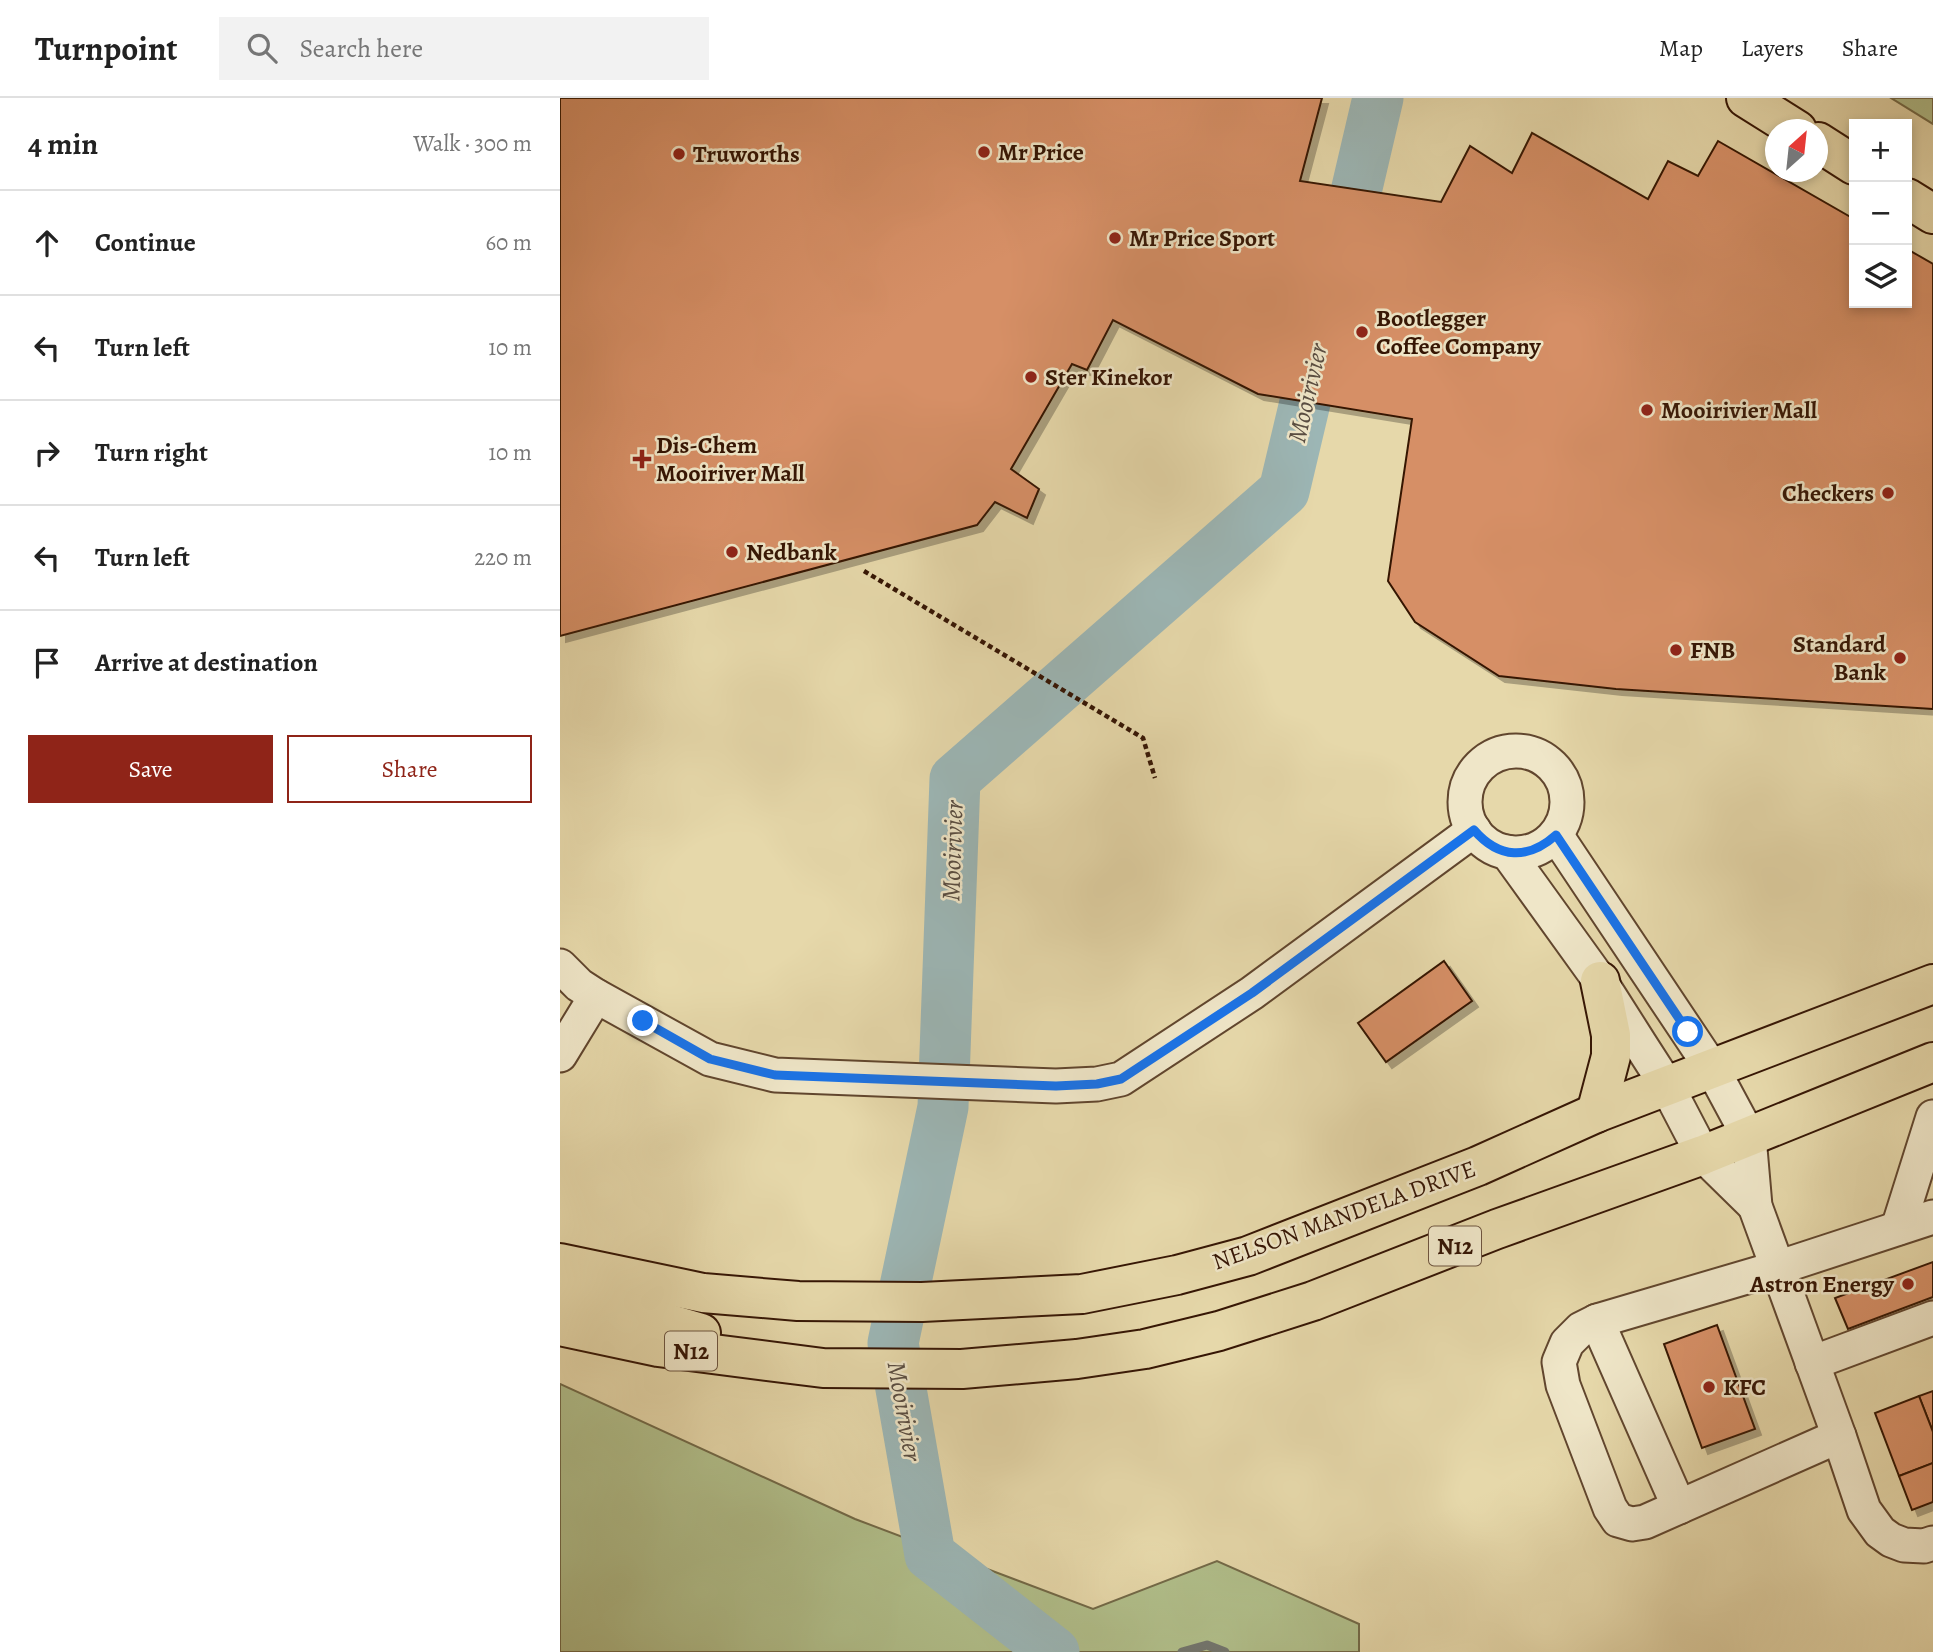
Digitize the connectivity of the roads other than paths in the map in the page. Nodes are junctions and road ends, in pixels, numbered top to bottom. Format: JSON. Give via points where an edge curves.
{"nodes":[{"id":1,"x":1746,"y":98,"type":"edge"},
{"id":2,"x":1779,"y":119,"type":"edge"},
{"id":3,"x":1828,"y":148,"type":"edge"},
{"id":4,"x":1849,"y":162,"type":"edge"},
{"id":5,"x":1912,"y":201,"type":"edge"},
{"id":6,"x":1933,"y":214,"type":"edge"},
{"id":7,"x":1474,"y":830,"type":"junction"},
{"id":8,"x":1556,"y":835,"type":"junction"},
{"id":9,"x":1507,"y":852,"type":"junction"},
{"id":10,"x":1600,"y":981,"type":"junction"},
{"id":11,"x":578,"y":983,"type":"edge"},
{"id":12,"x":1933,"y":984,"type":"edge"},
{"id":13,"x":560,"y":1016,"type":"edge"},
{"id":14,"x":560,"y":1055,"type":"edge"},
{"id":15,"x":1933,"y":1062,"type":"edge"},
{"id":16,"x":1713,"y":1070,"type":"junction"},
{"id":17,"x":1667,"y":1086,"type":"junction"},
{"id":18,"x":1596,"y":1113,"type":"junction"},
{"id":19,"x":1931,"y":1131,"type":"edge"},
{"id":20,"x":1749,"y":1137,"type":"junction"},
{"id":21,"x":1703,"y":1156,"type":"junction"},
{"id":22,"x":1755,"y":1206,"type":"junction"},
{"id":23,"x":1933,"y":1217,"type":"edge"},
{"id":24,"x":1898,"y":1228,"type":"junction"},
{"id":25,"x":560,"y":1263,"type":"edge"},
{"id":26,"x":1777,"y":1268,"type":"junction"},
{"id":27,"x":560,"y":1292,"type":"edge"},
{"id":28,"x":1933,"y":1318,"type":"edge"},
{"id":29,"x":1597,"y":1321,"type":"junction"},
{"id":30,"x":560,"y":1326,"type":"edge"},
{"id":31,"x":785,"y":1363,"type":"junction"},
{"id":32,"x":1812,"y":1363,"type":"junction"},
{"id":33,"x":1839,"y":1436,"type":"junction"},
{"id":34,"x":1679,"y":1507,"type":"junction"},
{"id":35,"x":1933,"y":1543,"type":"edge"}],
"edges":[{"from":1,"to":2,"type":"main road"},
{"from":3,"to":4,"type":"main road"},
{"from":5,"to":6,"type":"main road"},
{"from":7,"to":8,"type":"lane","via":[[1467,814],[1470,780],[1480,766],[1511,751],[1545,760],[1557,772],[1568,804]]},
{"from":7,"to":9,"type":"lane","via":[[1483,841]]},
{"from":7,"to":11,"type":"lane","via":[[1252,993],[1121,1079],[1097,1084],[775,1075],[710,1059]]},
{"from":8,"to":9,"type":"lane","via":[[1534,850]]},
{"from":8,"to":16,"type":"lane"},
{"from":9,"to":10,"type":"lane"},
{"from":10,"to":17,"type":"lane"},
{"from":10,"to":18,"type":"main road","via":[[1611,1056]]},
{"from":11,"to":13,"type":"lane"},
{"from":11,"to":14,"type":"lane"},
{"from":12,"to":16,"type":"main road","name":"NELSON MANDELA DRIVE"},
{"from":15,"to":20,"type":"main road","number":"N12"},
{"from":16,"to":17,"type":"main road","name":"NELSON MANDELA DRIVE"},
{"from":16,"to":20,"type":"lane"},
{"from":17,"to":18,"type":"main road","name":"NELSON MANDELA DRIVE"},
{"from":17,"to":21,"type":"lane"},
{"from":18,"to":25,"type":"main road","name":"NELSON MANDELA DRIVE","via":[[1478,1166],[1236,1259],[1082,1294],[922,1302],[798,1301],[703,1293]]},
{"from":19,"to":24,"type":"lane"},
{"from":20,"to":21,"type":"main road","number":"N12"},
{"from":20,"to":22,"type":"lane"},
{"from":21,"to":22,"type":"lane"},
{"from":21,"to":31,"type":"main road","number":"N12","via":[[1313,1301],[1145,1349],[962,1369],[823,1368]]},
{"from":22,"to":26,"type":"lane"},
{"from":23,"to":24,"type":"lane"},
{"from":24,"to":26,"type":"lane"},
{"from":26,"to":29,"type":"lane"},
{"from":26,"to":32,"type":"lane"},
{"from":27,"to":31,"type":"main road","via":[[684,1327]]},
{"from":28,"to":32,"type":"lane"},
{"from":29,"to":34,"type":"lane"},
{"from":29,"to":34,"type":"lane","via":[[1567,1342],[1559,1362],[1563,1385],[1610,1508],[1618,1520],[1632,1524]]},
{"from":30,"to":31,"type":"main road","number":"N12","via":[[658,1347]]},
{"from":32,"to":33,"type":"lane"},
{"from":33,"to":34,"type":"lane"},
{"from":33,"to":35,"type":"lane","via":[[1864,1510],[1880,1532],[1904,1545]]}]}
